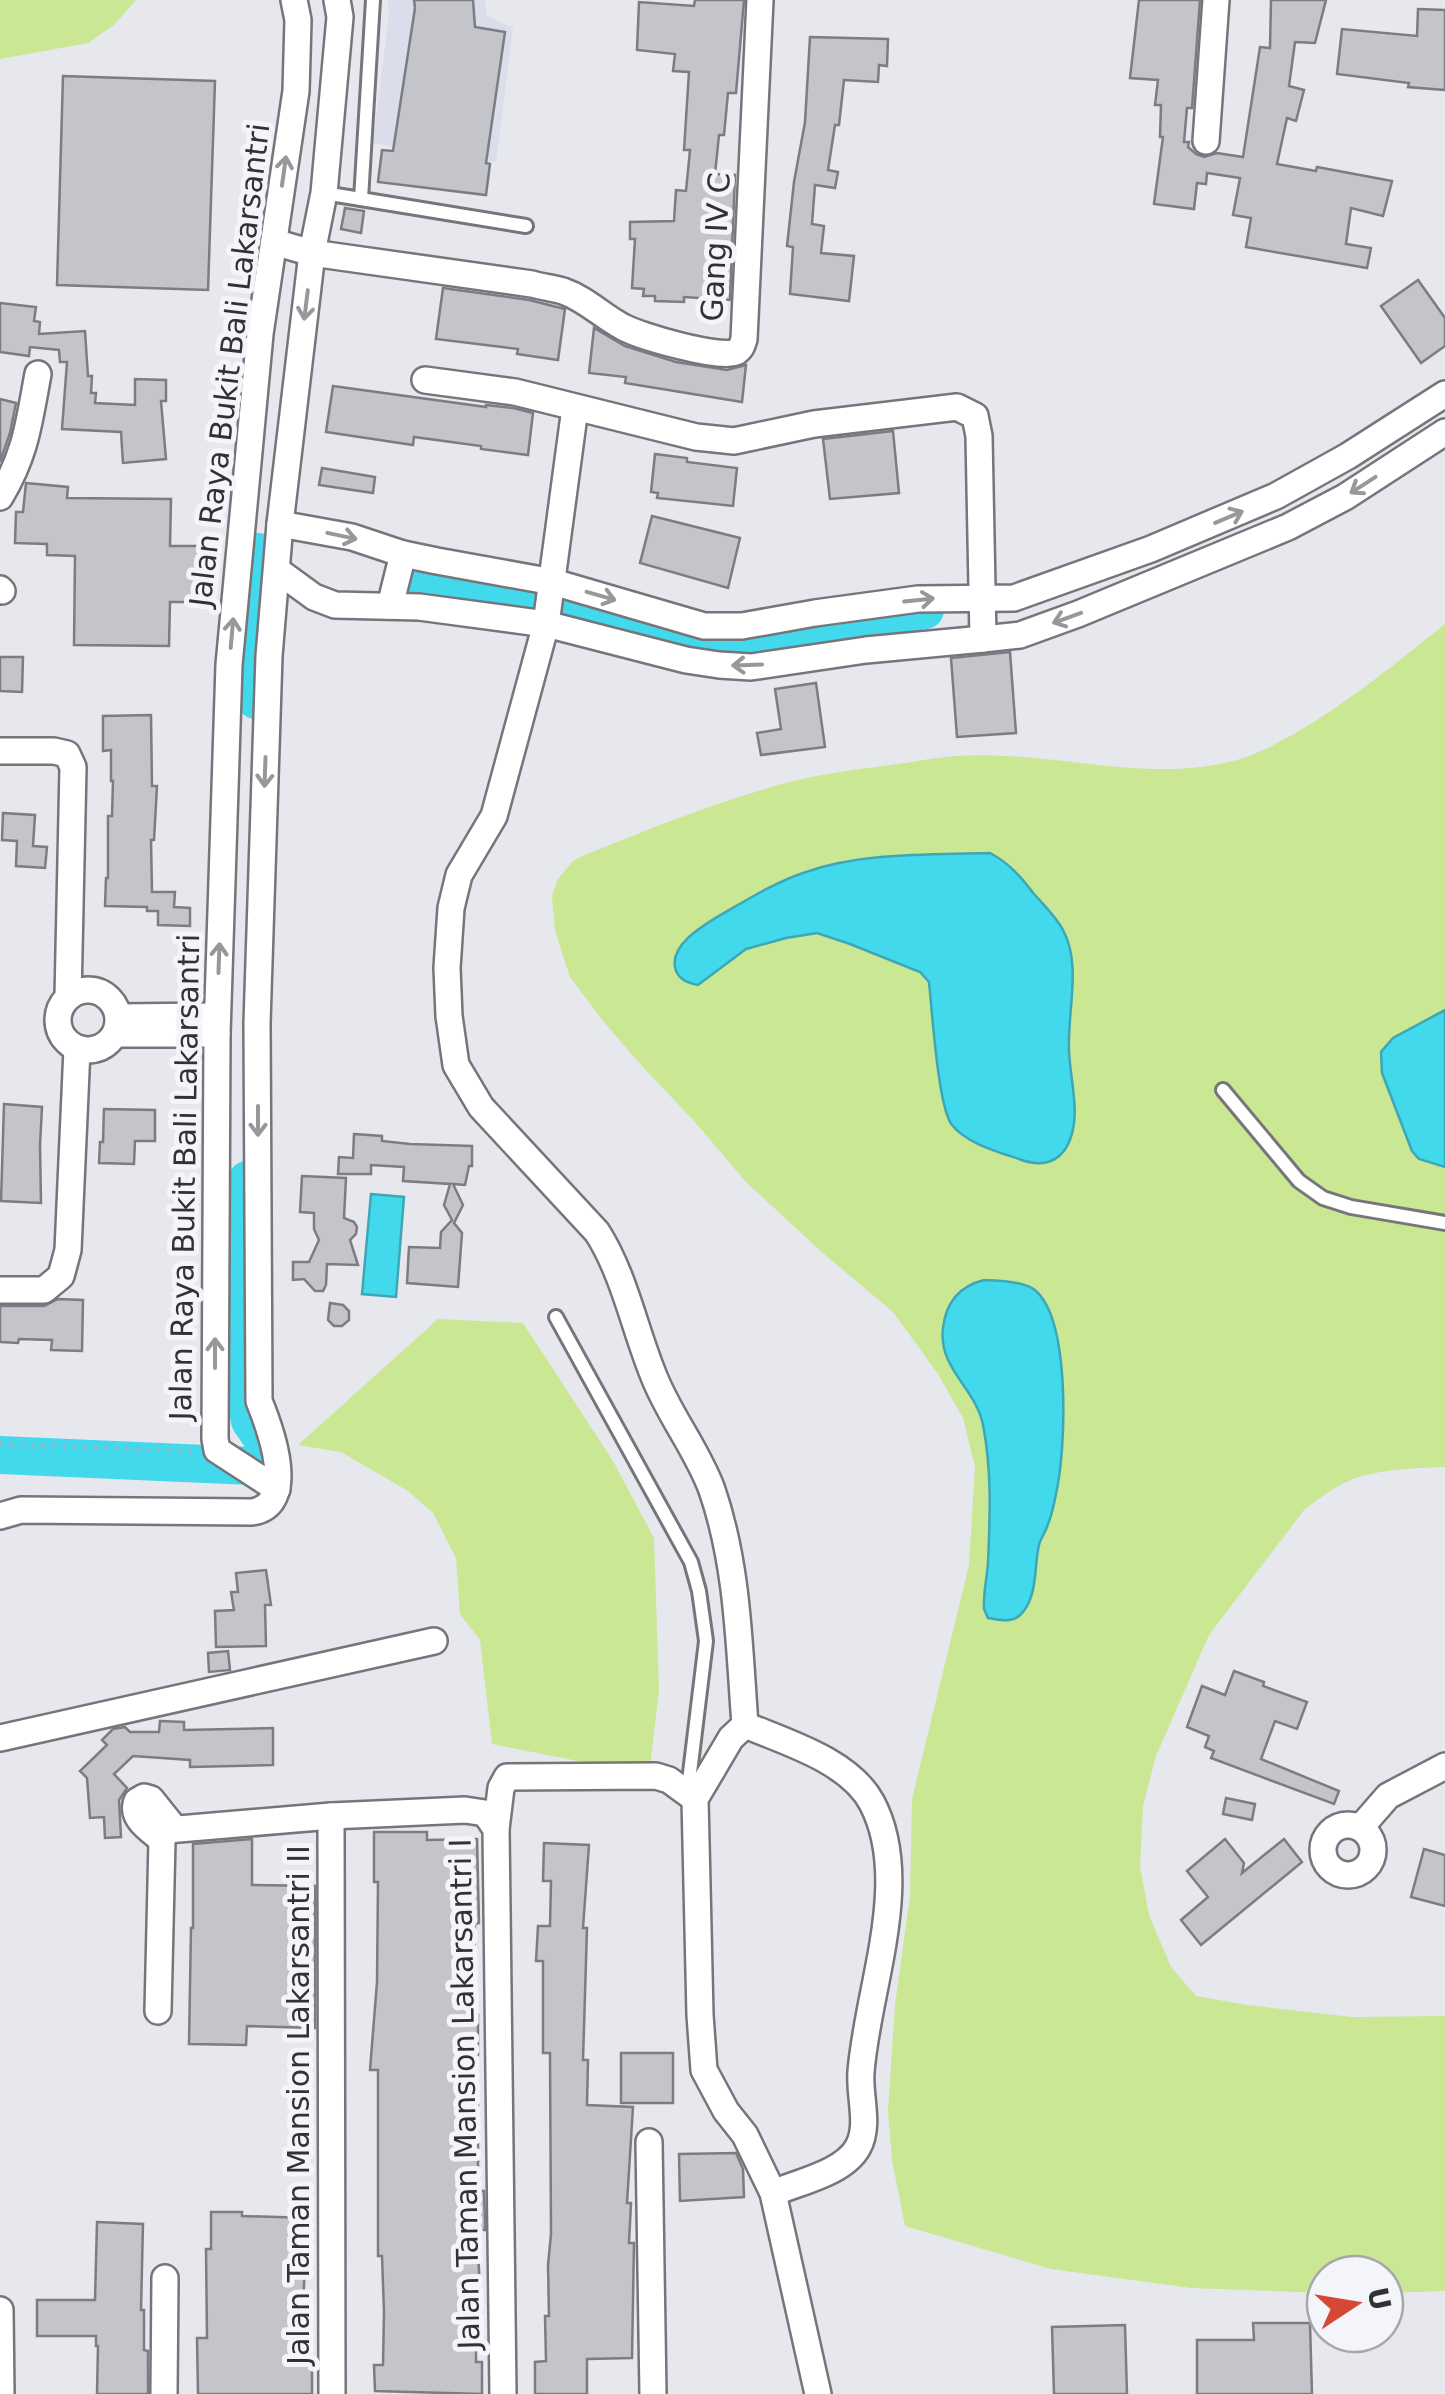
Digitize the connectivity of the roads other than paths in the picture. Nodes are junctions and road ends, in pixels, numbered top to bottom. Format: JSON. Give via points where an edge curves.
{"nodes":[{"id":1,"x":294,"y":0,"type":"edge"},
{"id":2,"x":337,"y":0,"type":"edge"},
{"id":3,"x":373,"y":0,"type":"edge"},
{"id":4,"x":760,"y":0,"type":"edge"},
{"id":5,"x":1216,"y":0,"type":"edge"},
{"id":6,"x":1206,"y":141,"type":"dead end"},
{"id":7,"x":324,"y":193,"type":"junction"},
{"id":8,"x":361,"y":199,"type":"junction"},
{"id":9,"x":526,"y":226,"type":"dead end"},
{"id":10,"x":274,"y":242,"type":"junction"},
{"id":11,"x":312,"y":252,"type":"junction"},
{"id":12,"x":38,"y":374,"type":"dead end"},
{"id":13,"x":425,"y":380,"type":"dead end"},
{"id":14,"x":1445,"y":394,"type":"edge"},
{"id":15,"x":575,"y":408,"type":"junction"},
{"id":16,"x":1445,"y":432,"type":"edge"},
{"id":17,"x":0,"y":497,"type":"edge"},
{"id":18,"x":280,"y":524,"type":"junction"},
{"id":19,"x":403,"y":554,"type":"junction"},
{"id":20,"x":276,"y":570,"type":"junction"},
{"id":21,"x":552,"y":582,"type":"junction"},
{"id":22,"x":982,"y":598,"type":"junction"},
{"id":23,"x":390,"y":606,"type":"junction"},
{"id":24,"x":546,"y":624,"type":"junction"},
{"id":25,"x":983,"y":640,"type":"junction"},
{"id":26,"x":0,"y":751,"type":"edge"},
{"id":27,"x":68,"y":997,"type":"junction"},
{"id":28,"x":232,"y":1024,"type":"junction"},
{"id":29,"x":117,"y":1025,"type":"junction"},
{"id":30,"x":77,"y":1049,"type":"junction"},
{"id":31,"x":1223,"y":1090,"type":"dead end"},
{"id":32,"x":1445,"y":1223,"type":"edge"},
{"id":33,"x":0,"y":1290,"type":"edge"},
{"id":34,"x":556,"y":1318,"type":"dead end"},
{"id":35,"x":271,"y":1484,"type":"junction"},
{"id":36,"x":0,"y":1516,"type":"edge"},
{"id":37,"x":434,"y":1641,"type":"dead end"},
{"id":38,"x":745,"y":1725,"type":"junction"},
{"id":39,"x":0,"y":1738,"type":"edge"},
{"id":40,"x":1445,"y":1766,"type":"edge"},
{"id":41,"x":695,"y":1799,"type":"junction"},
{"id":42,"x":331,"y":1816,"type":"junction"},
{"id":43,"x":1361,"y":1827,"type":"dead end"},
{"id":44,"x":496,"y":1829,"type":"junction"},
{"id":45,"x":158,"y":2011,"type":"dead end"},
{"id":46,"x":649,"y":2142,"type":"dead end"},
{"id":47,"x":773,"y":2193,"type":"junction"},
{"id":48,"x":166,"y":2278,"type":"dead end"},
{"id":49,"x":0,"y":2310,"type":"edge"},
{"id":50,"x":1,"y":2394,"type":"edge"},
{"id":51,"x":164,"y":2394,"type":"edge"},
{"id":52,"x":332,"y":2394,"type":"edge"},
{"id":53,"x":502,"y":2394,"type":"edge"},
{"id":54,"x":653,"y":2394,"type":"edge"},
{"id":55,"x":818,"y":2394,"type":"edge"}],
"edges":[{"from":10,"to":1,"type":"street","name":"Jalan Raya Bukit Bali Lakarsantri","one_way":true,"via":[[296,91]]},
{"from":2,"to":7,"type":"street","name":"Jalan Raya Bukit Bali Lakarsantri"},
{"from":3,"to":8,"type":"lane"},
{"from":4,"to":11,"type":"street","name":"Gang IV C","via":[[744,339],[734,353],[636,334],[562,291]]},
{"from":5,"to":6,"type":"street"},
{"from":7,"to":8,"type":"lane"},
{"from":7,"to":11,"type":"street","name":"Jalan Raya Bukit Bali Lakarsantri"},
{"from":8,"to":9,"type":"lane"},
{"from":10,"to":11,"type":"street"},
{"from":28,"to":10,"type":"street","name":"Jalan Raya Bukit Bali Lakarsantri","one_way":true,"via":[[229,665]]},
{"from":11,"to":18,"type":"street","name":"Jalan Raya Bukit Bali Lakarsantri","one_way":true},
{"from":12,"to":17,"type":"street","via":[[23,452]]},
{"from":13,"to":15,"type":"street"},
{"from":22,"to":14,"type":"street","one_way":true,"via":[[1014,598],[1060,583],[1276,496]]},
{"from":15,"to":21,"type":"street"},
{"from":15,"to":22,"type":"street","via":[[734,441],[957,407],[975,416],[979,436]]},
{"from":16,"to":25,"type":"street","one_way":true,"via":[[1288,527],[1078,614]]},
{"from":18,"to":19,"type":"street","one_way":true},
{"from":18,"to":20,"type":"street","name":"Jalan Raya Bukit Bali Lakarsantri"},
{"from":19,"to":21,"type":"street"},
{"from":19,"to":23,"type":"street"},
{"from":20,"to":23,"type":"street","via":[[335,605]]},
{"from":20,"to":28,"type":"street","name":"Jalan Raya Bukit Bali Lakarsantri","one_way":true},
{"from":21,"to":22,"type":"street","one_way":true,"via":[[704,626],[918,599]]},
{"from":21,"to":24,"type":"street"},
{"from":22,"to":25,"type":"street"},
{"from":23,"to":24,"type":"street"},
{"from":25,"to":24,"type":"street","one_way":true,"via":[[751,667],[686,660]]},
{"from":24,"to":38,"type":"street","via":[[494,816],[459,876],[451,908],[447,968],[456,1066],[481,1107],[611,1254],[654,1379],[711,1488],[725,1536],[735,1580]]},
{"from":26,"to":27,"type":"street","via":[[54,751],[67,754],[73,767]]},
{"from":27,"to":29,"type":"street","via":[[85,990],[104,994]]},
{"from":27,"to":30,"type":"street","via":[[58,1026]]},
{"from":28,"to":29,"type":"street"},
{"from":28,"to":35,"type":"street","name":"Jalan Raya Bukit Bali Lakarsantri","one_way":true,"via":[[259,1400],[278,1470]]},
{"from":35,"to":28,"type":"street","name":"Jalan Raya Bukit Bali Lakarsantri","one_way":true,"via":[[217,1450],[215,1438]]},
{"from":29,"to":30,"type":"street","via":[[107,1044]]},
{"from":30,"to":33,"type":"street","via":[[68,1250],[61,1276],[44,1290]]},
{"from":31,"to":32,"type":"lane","via":[[1300,1182],[1323,1198]]},
{"from":34,"to":41,"type":"lane","via":[[691,1562],[700,1591],[706,1641],[690,1781]]},
{"from":35,"to":36,"type":"street","via":[[271,1502],[252,1512],[21,1510]]},
{"from":37,"to":39,"type":"street"},
{"from":38,"to":41,"type":"street"},
{"from":38,"to":47,"type":"street","via":[[816,1753],[848,1775],[871,1800],[885,1836],[888,1877],[860,2074],[859,2145],[842,2166]]},
{"from":40,"to":43,"type":"street","via":[[1388,1796]]},
{"from":41,"to":44,"type":"street","via":[[656,1776],[507,1777]]},
{"from":41,"to":47,"type":"street","via":[[704,2070]]},
{"from":42,"to":44,"type":"street","name":"Jalan Taman Mansion Lakarsantri I","via":[[466,1810],[485,1814]]},
{"from":42,"to":45,"type":"street","name":"Jalan Taman Mansion Lakarsantri I","via":[[168,1833]]},
{"from":42,"to":52,"type":"street","name":"Jalan Taman Mansion Lakarsantri II"},
{"from":44,"to":53,"type":"street","name":"Jalan Taman Mansion Lakarsantri I"},
{"from":46,"to":54,"type":"street"},
{"from":47,"to":55,"type":"street"},
{"from":48,"to":51,"type":"street"},
{"from":49,"to":50,"type":"street"}]}
